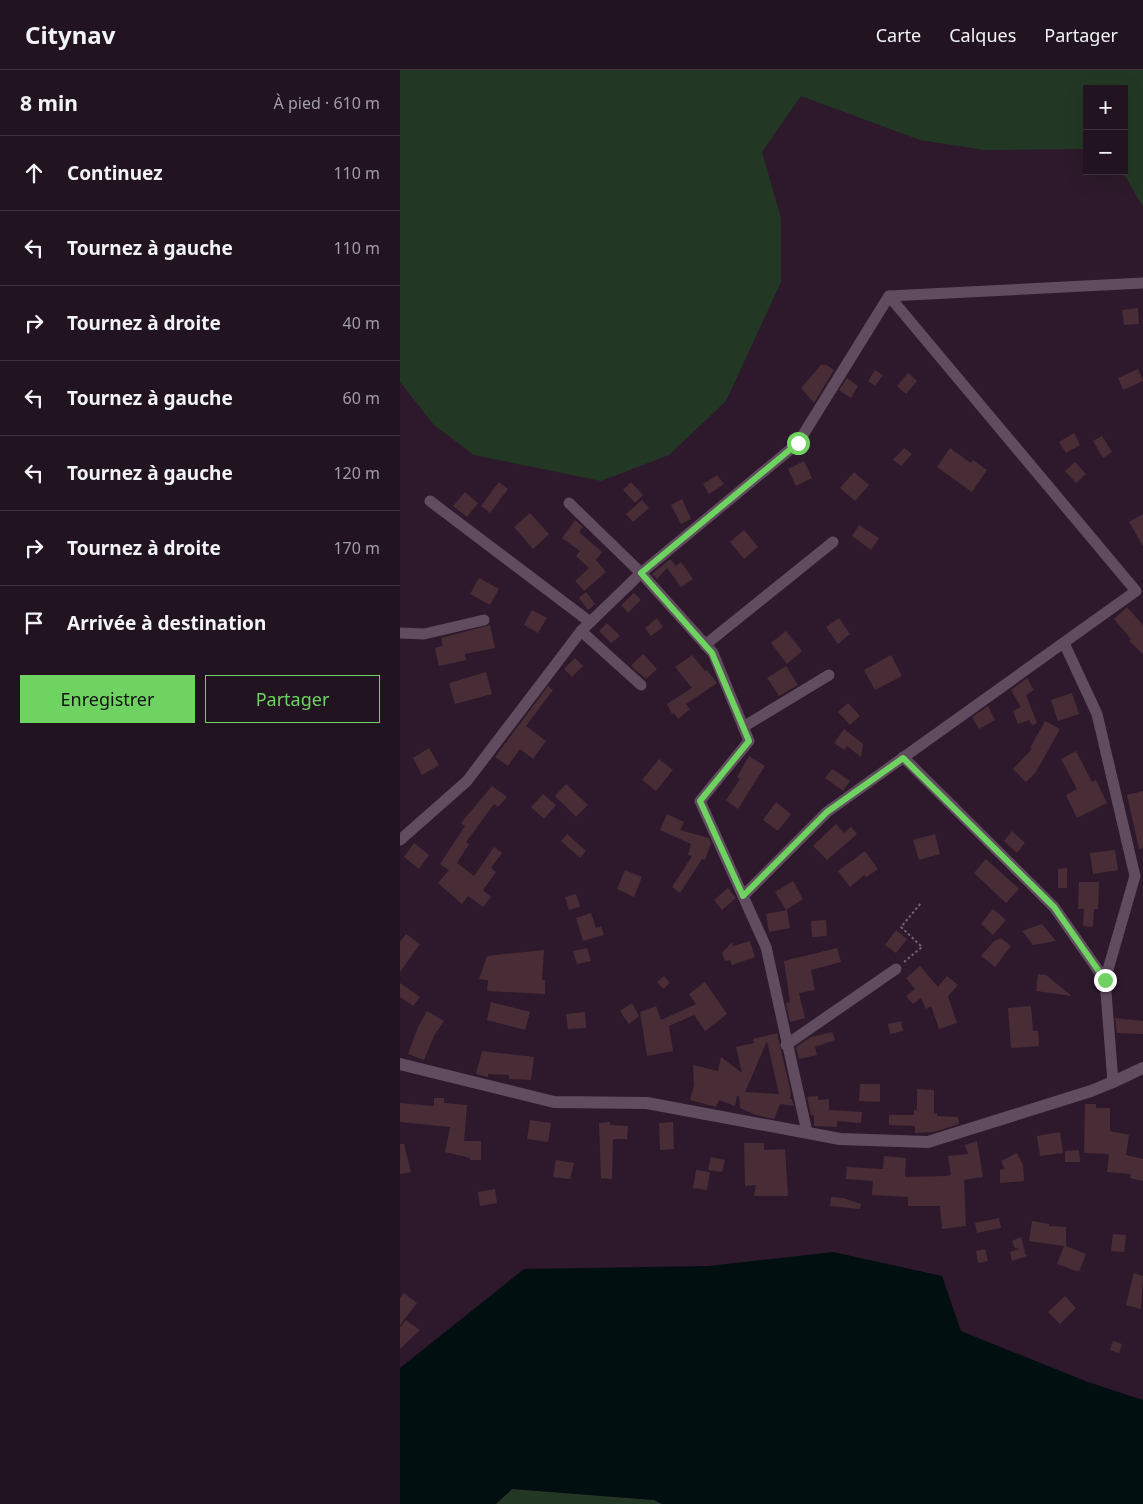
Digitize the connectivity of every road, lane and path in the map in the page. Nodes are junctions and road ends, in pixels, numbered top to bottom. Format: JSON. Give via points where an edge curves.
{"nodes":[{"id":1,"x":1143,"y":283,"type":"edge"},
{"id":2,"x":889,"y":296,"type":"junction"},
{"id":3,"x":430,"y":501,"type":"dead end"},
{"id":4,"x":569,"y":503,"type":"dead end"},
{"id":5,"x":833,"y":542,"type":"dead end"},
{"id":6,"x":641,"y":573,"type":"junction"},
{"id":7,"x":484,"y":620,"type":"dead end"},
{"id":8,"x":590,"y":622,"type":"junction"},
{"id":9,"x":581,"y":631,"type":"junction"},
{"id":10,"x":400,"y":632,"type":"edge"},
{"id":11,"x":1064,"y":643,"type":"junction"},
{"id":12,"x":705,"y":645,"type":"junction"},
{"id":13,"x":830,"y":675,"type":"dead end"},
{"id":14,"x":641,"y":685,"type":"dead end"},
{"id":15,"x":743,"y":727,"type":"junction"},
{"id":16,"x":903,"y":758,"type":"junction"},
{"id":17,"x":400,"y":840,"type":"edge"},
{"id":18,"x":743,"y":896,"type":"junction"},
{"id":19,"x":921,"y":903,"type":"dead end"},
{"id":20,"x":896,"y":968,"type":"joint"},
{"id":21,"x":1105,"y":980,"type":"junction"},
{"id":22,"x":786,"y":1045,"type":"junction"},
{"id":23,"x":400,"y":1064,"type":"edge"},
{"id":24,"x":1143,"y":1068,"type":"edge"},
{"id":25,"x":1113,"y":1082,"type":"junction"},
{"id":26,"x":807,"y":1132,"type":"junction"}],
"edges":[{"from":1,"to":2,"type":"street"},
{"from":2,"to":6,"type":"street","via":[[798,443]]},
{"from":2,"to":11,"type":"street","via":[[1136,591]]},
{"from":3,"to":8,"type":"street"},
{"from":4,"to":6,"type":"street"},
{"from":5,"to":12,"type":"street"},
{"from":6,"to":8,"type":"street"},
{"from":6,"to":12,"type":"street"},
{"from":7,"to":10,"type":"street","via":[[424,634]]},
{"from":8,"to":9,"type":"street"},
{"from":9,"to":14,"type":"street"},
{"from":9,"to":17,"type":"street","via":[[467,781]]},
{"from":11,"to":16,"type":"street"},
{"from":11,"to":21,"type":"street","via":[[1097,714],[1136,876]]},
{"from":12,"to":15,"type":"street","via":[[712,653]]},
{"from":13,"to":15,"type":"street"},
{"from":15,"to":18,"type":"street","via":[[749,741],[700,801]]},
{"from":16,"to":18,"type":"street","via":[[827,812]]},
{"from":16,"to":21,"type":"street","via":[[1054,907]]},
{"from":18,"to":22,"type":"street","via":[[766,947]]},
{"from":19,"to":20,"type":"path","via":[[901,927],[922,948]]},
{"from":20,"to":22,"type":"street"},
{"from":21,"to":25,"type":"street"},
{"from":22,"to":26,"type":"street"},
{"from":23,"to":26,"type":"main road","via":[[554,1102],[647,1102]]},
{"from":24,"to":25,"type":"main road"},
{"from":25,"to":26,"type":"main road","via":[[928,1142],[840,1139]]}]}
